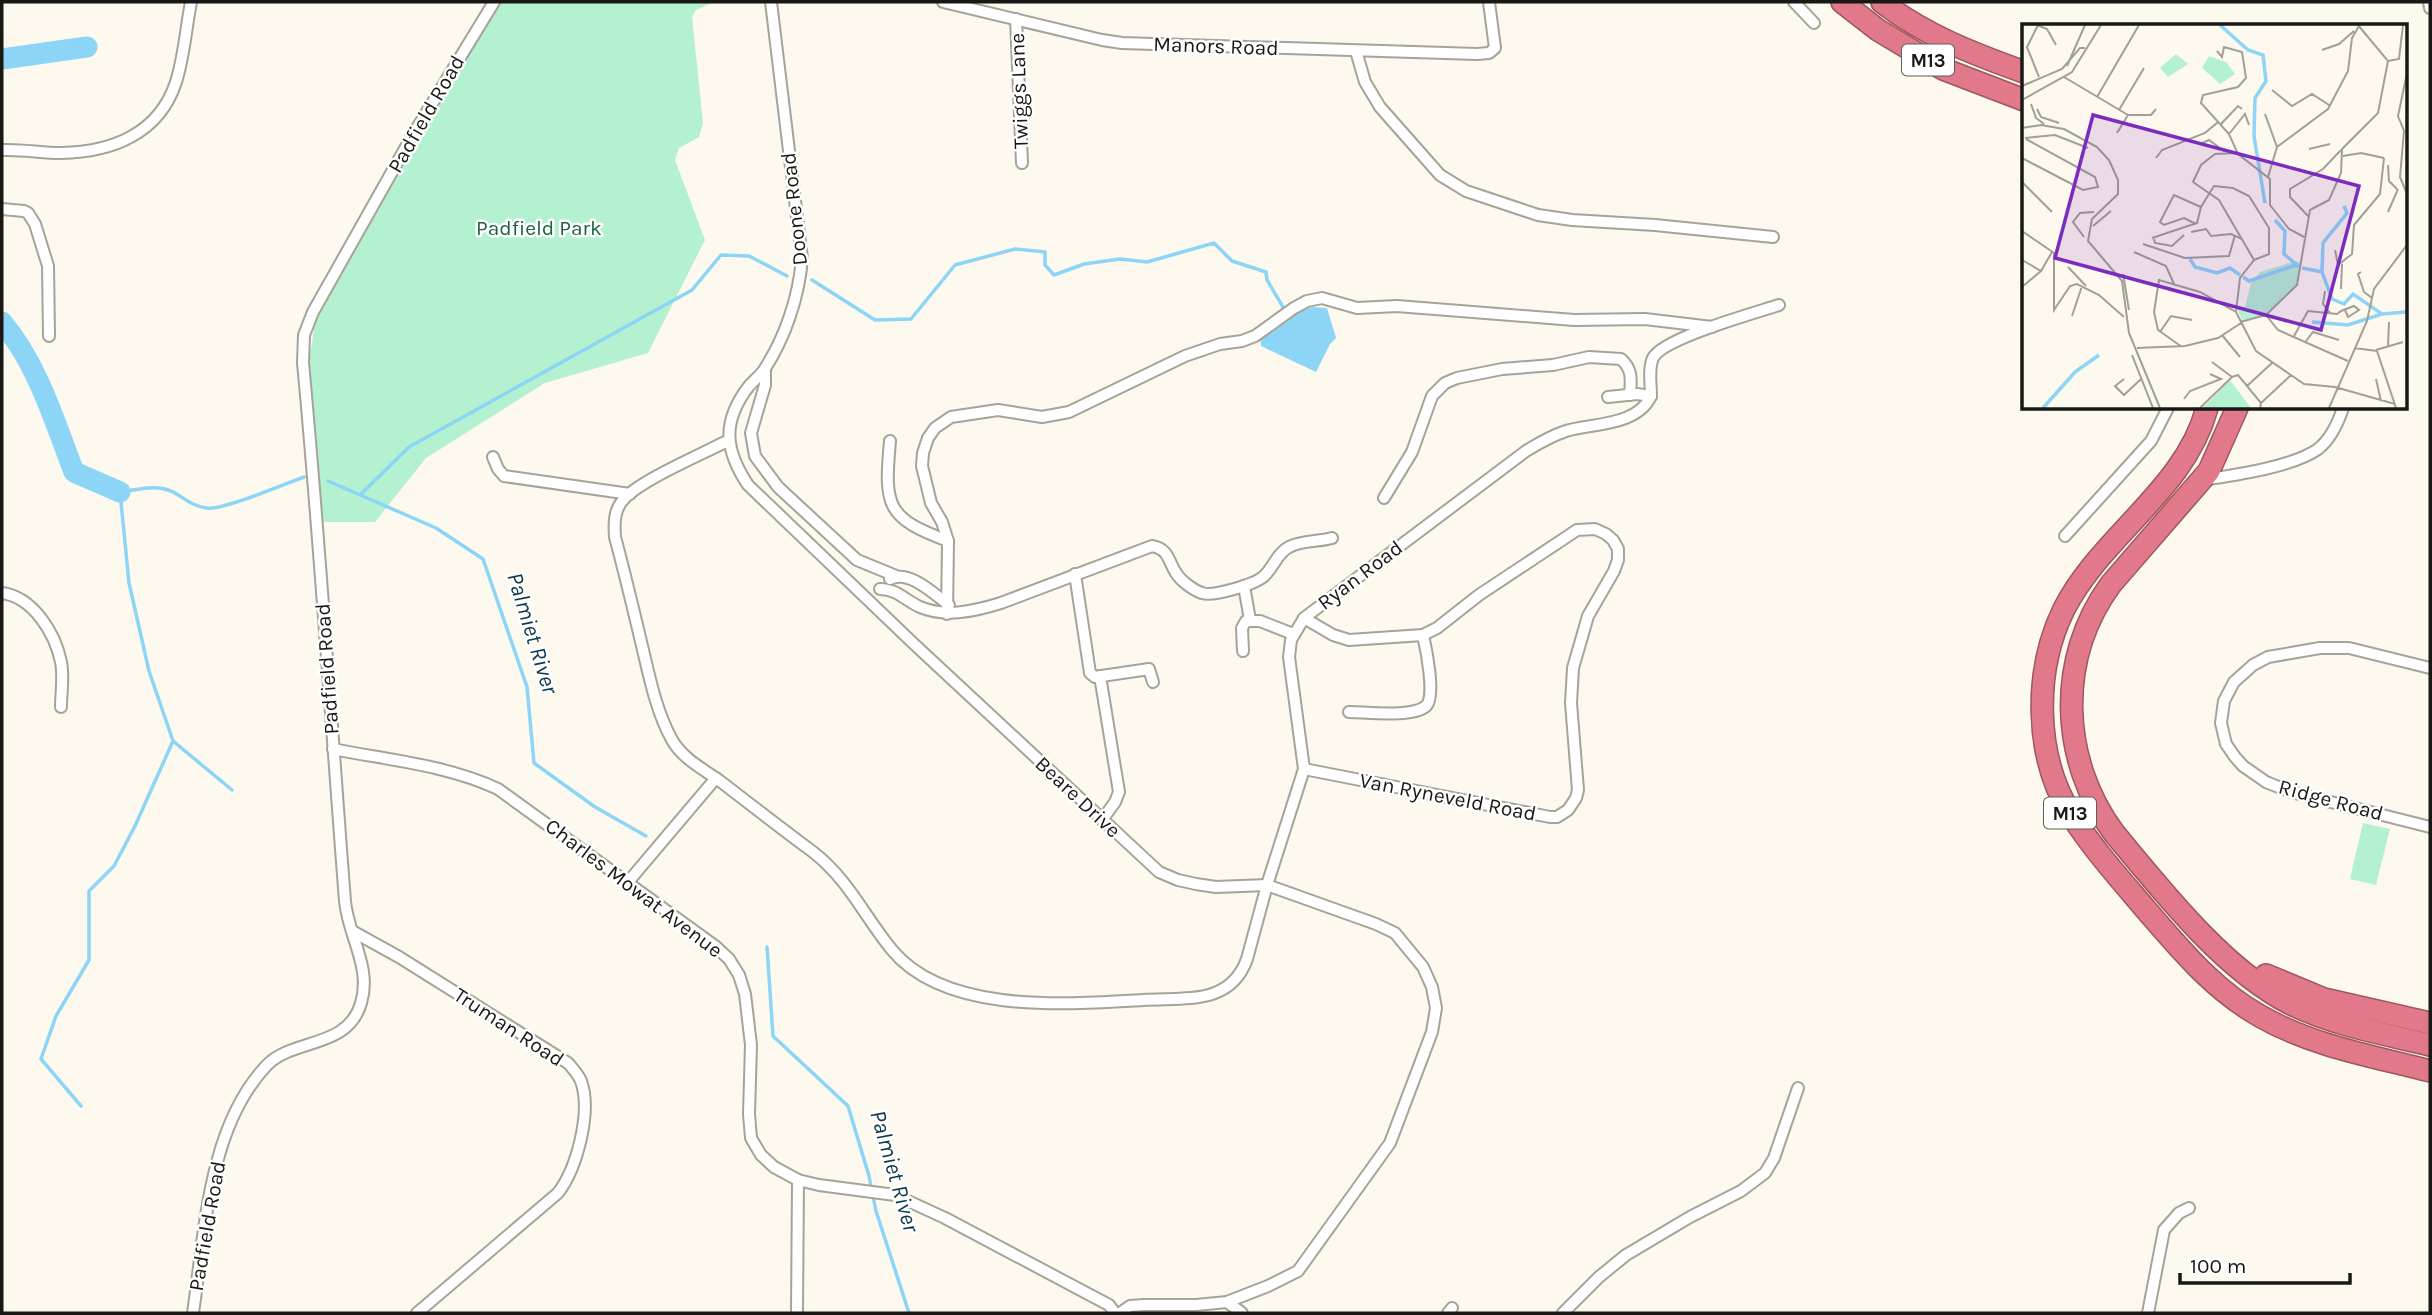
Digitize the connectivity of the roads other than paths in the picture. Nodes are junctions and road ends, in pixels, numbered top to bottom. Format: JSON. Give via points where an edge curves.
{"nodes":[{"id":1,"x":191,"y":2,"type":"edge"},
{"id":2,"x":494,"y":2,"type":"edge"},
{"id":3,"x":771,"y":2,"type":"edge"},
{"id":4,"x":943,"y":2,"type":"edge"},
{"id":5,"x":1489,"y":2,"type":"edge"},
{"id":6,"x":1794,"y":2,"type":"edge"},
{"id":7,"x":1842,"y":2,"type":"edge"},
{"id":8,"x":1882,"y":2,"type":"edge"},
{"id":9,"x":2429,"y":2,"type":"edge"},
{"id":10,"x":2430,"y":8,"type":"edge"},
{"id":11,"x":1016,"y":19,"type":"junction"},
{"id":12,"x":1814,"y":23,"type":"dead end"},
{"id":13,"x":1356,"y":51,"type":"junction"},
{"id":14,"x":2022,"y":71,"type":"edge"},
{"id":15,"x":2022,"y":99,"type":"edge"},
{"id":16,"x":2,"y":150,"type":"edge"},
{"id":17,"x":1022,"y":163,"type":"dead end"},
{"id":18,"x":2,"y":209,"type":"edge"},
{"id":19,"x":1773,"y":236,"type":"dead end"},
{"id":20,"x":1779,"y":305,"type":"dead end"},
{"id":21,"x":1712,"y":327,"type":"junction"},
{"id":22,"x":48,"y":336,"type":"dead end"},
{"id":23,"x":765,"y":369,"type":"junction"},
{"id":24,"x":1630,"y":395,"type":"junction"},
{"id":25,"x":1651,"y":396,"type":"junction"},
{"id":26,"x":1608,"y":397,"type":"dead end"},
{"id":27,"x":2167,"y":410,"type":"edge"},
{"id":28,"x":2206,"y":410,"type":"edge"},
{"id":29,"x":2236,"y":410,"type":"edge"},
{"id":30,"x":2342,"y":410,"type":"edge"},
{"id":31,"x":729,"y":440,"type":"junction"},
{"id":32,"x":890,"y":442,"type":"dead end"},
{"id":33,"x":493,"y":457,"type":"dead end"},
{"id":34,"x":2202,"y":481,"type":"junction"},
{"id":35,"x":630,"y":494,"type":"junction"},
{"id":36,"x":1384,"y":498,"type":"dead end"},
{"id":37,"x":2065,"y":536,"type":"dead end"},
{"id":38,"x":1332,"y":538,"type":"dead end"},
{"id":39,"x":948,"y":541,"type":"junction"},
{"id":40,"x":1075,"y":574,"type":"junction"},
{"id":41,"x":896,"y":576,"type":"junction"},
{"id":42,"x":1244,"y":586,"type":"junction"},
{"id":43,"x":880,"y":589,"type":"junction"},
{"id":44,"x":2,"y":593,"type":"edge"},
{"id":45,"x":870,"y":602,"type":"junction"},
{"id":46,"x":950,"y":610,"type":"junction"},
{"id":47,"x":1304,"y":618,"type":"junction"},
{"id":48,"x":1250,"y":620,"type":"junction"},
{"id":49,"x":1293,"y":634,"type":"junction"},
{"id":50,"x":1423,"y":635,"type":"junction"},
{"id":51,"x":1244,"y":651,"type":"dead end"},
{"id":52,"x":2430,"y":668,"type":"edge"},
{"id":53,"x":1100,"y":676,"type":"junction"},
{"id":54,"x":1153,"y":682,"type":"dead end"},
{"id":55,"x":61,"y":707,"type":"dead end"},
{"id":56,"x":1349,"y":712,"type":"dead end"},
{"id":57,"x":333,"y":750,"type":"junction"},
{"id":58,"x":1304,"y":769,"type":"junction"},
{"id":59,"x":716,"y":778,"type":"junction"},
{"id":60,"x":1102,"y":820,"type":"junction"},
{"id":61,"x":2430,"y":827,"type":"edge"},
{"id":62,"x":628,"y":882,"type":"junction"},
{"id":63,"x":1267,"y":885,"type":"junction"},
{"id":64,"x":352,"y":931,"type":"junction"},
{"id":65,"x":2206,"y":936,"type":"junction"},
{"id":66,"x":2430,"y":1023,"type":"edge"},
{"id":67,"x":2430,"y":1045,"type":"edge"},
{"id":68,"x":2430,"y":1071,"type":"edge"},
{"id":69,"x":1798,"y":1088,"type":"dead end"},
{"id":70,"x":799,"y":1180,"type":"junction"},
{"id":71,"x":2189,"y":1208,"type":"dead end"},
{"id":72,"x":1227,"y":1302,"type":"junction"},
{"id":73,"x":193,"y":1313,"type":"edge"},
{"id":74,"x":417,"y":1313,"type":"edge"},
{"id":75,"x":797,"y":1313,"type":"edge"},
{"id":76,"x":1115,"y":1313,"type":"edge"},
{"id":77,"x":1120,"y":1313,"type":"edge"},
{"id":78,"x":1242,"y":1313,"type":"edge"},
{"id":79,"x":1563,"y":1313,"type":"edge"},
{"id":80,"x":2148,"y":1313,"type":"edge"}],
"edges":[{"from":1,"to":16,"type":"street","via":[[177,81],[165,105],[138,134],[86,151]]},
{"from":2,"to":57,"type":"street","name":"Padfield Road","via":[[352,242],[304,335]]},
{"from":3,"to":23,"type":"street","name":"Doone Road","via":[[802,258],[797,296]]},
{"from":4,"to":11,"type":"street","name":"Manors Road"},
{"from":5,"to":13,"type":"street","name":"Manors Road","via":[[1493,51]]},
{"from":6,"to":12,"type":"street"},
{"from":7,"to":15,"type":"highway","number":"M13","via":[[1943,69]]},
{"from":8,"to":14,"type":"highway","number":"M13","via":[[1923,30]]},
{"from":9,"to":10,"type":"street"},
{"from":11,"to":13,"type":"street","name":"Manors Road","via":[[1122,43]]},
{"from":11,"to":17,"type":"street","name":"Twiggs Lane"},
{"from":13,"to":19,"type":"street","via":[[1365,82],[1380,107],[1440,175],[1466,191],[1538,215],[1572,220]]},
{"from":18,"to":22,"type":"street","via":[[24,211],[35,224],[48,266]]},
{"from":20,"to":21,"type":"street"},
{"from":21,"to":25,"type":"street","via":[[1660,349],[1652,361]]},
{"from":21,"to":39,"type":"street","via":[[1645,319],[1574,320],[1397,306],[1357,308],[1322,299],[1307,301],[1255,336],[1193,353],[1069,412],[1042,417],[998,410],[968,413],[942,423],[928,439],[922,466],[928,495]]},
{"from":23,"to":31,"type":"street","name":"Doone Road","via":[[740,401],[728,429]]},
{"from":23,"to":41,"type":"street","via":[[751,433],[755,456],[778,487],[857,560]]},
{"from":24,"to":25,"type":"street"},
{"from":24,"to":26,"type":"street"},
{"from":24,"to":36,"type":"street","via":[[1629,368],[1621,359],[1606,357],[1457,378],[1432,396],[1412,452]]},
{"from":25,"to":47,"type":"street","name":"Ryan Road","via":[[1635,414],[1560,433],[1526,451]]},
{"from":27,"to":37,"type":"street","via":[[2151,441]]},
{"from":28,"to":68,"type":"highway","number":"M13","via":[[2180,464],[2096,562],[2064,609],[2049,652],[2042,697],[2045,739],[2060,794],[2089,841],[2126,886],[2195,966],[2236,1001],[2294,1033]]},
{"from":29,"to":34,"type":"highway","number":"M13"},
{"from":30,"to":34,"type":"street","via":[[2335,429],[2309,454]]},
{"from":31,"to":35,"type":"street"},
{"from":31,"to":45,"type":"street","name":"Beare Drive","via":[[739,472],[758,497]]},
{"from":32,"to":39,"type":"street","via":[[887,473],[894,510],[918,530]]},
{"from":33,"to":35,"type":"street","via":[[504,475]]},
{"from":34,"to":65,"type":"highway","number":"M13","via":[[2098,602],[2081,646],[2072,696],[2079,768],[2098,813]]},
{"from":35,"to":59,"type":"street","via":[[616,512],[615,537],[652,687],[677,748]]},
{"from":38,"to":42,"type":"street","via":[[1289,547],[1264,576]]},
{"from":39,"to":46,"type":"street"},
{"from":40,"to":42,"type":"street","via":[[1152,546],[1163,550],[1177,575],[1199,592]]},
{"from":40,"to":46,"type":"street","via":[[1001,604]]},
{"from":40,"to":53,"type":"street","via":[[1089,670]]},
{"from":41,"to":43,"type":"street"},
{"from":41,"to":46,"type":"street","via":[[914,580]]},
{"from":42,"to":48,"type":"street"},
{"from":43,"to":45,"type":"street"},
{"from":43,"to":46,"type":"street","via":[[891,590],[919,607]]},
{"from":44,"to":55,"type":"street","via":[[29,606],[46,625],[62,665]]},
{"from":45,"to":60,"type":"street","name":"Beare Drive"},
{"from":47,"to":49,"type":"street","name":"Ryan Road"},
{"from":47,"to":50,"type":"street","via":[[1349,640]]},
{"from":48,"to":49,"type":"street"},
{"from":48,"to":51,"type":"street","via":[[1242,628]]},
{"from":49,"to":58,"type":"street","name":"Ryan Road","via":[[1290,674]]},
{"from":50,"to":56,"type":"street","via":[[1429,682],[1426,706],[1409,712]]},
{"from":50,"to":58,"type":"street","name":"Van Ryneveld Road","via":[[1577,530],[1595,529],[1613,540],[1618,550],[1614,571],[1588,616],[1573,668],[1578,790],[1568,810],[1550,817]]},
{"from":52,"to":61,"type":"street","name":"Ridge Road","via":[[2348,648],[2267,657],[2234,682],[2224,701],[2221,723],[2235,757],[2266,782]]},
{"from":53,"to":54,"type":"street","via":[[1147,669]]},
{"from":53,"to":60,"type":"street","via":[[1119,792]]},
{"from":57,"to":62,"type":"street","name":"Charles Mowat Avenue","via":[[476,779],[514,799]]},
{"from":57,"to":64,"type":"street","name":"Padfield Road","via":[[345,904]]},
{"from":58,"to":63,"type":"street","name":"Ryan Road"},
{"from":59,"to":62,"type":"street"},
{"from":59,"to":63,"type":"street","via":[[825,862],[905,962],[950,988],[1001,1000],[1068,1004],[1221,992],[1244,970]]},
{"from":60,"to":63,"type":"street","name":"Beare Drive","via":[[1159,872],[1178,880],[1216,887]]},
{"from":62,"to":70,"type":"street","name":"Charles Mowat Avenue","via":[[715,946],[739,975],[749,1013],[751,1138],[774,1167]]},
{"from":63,"to":72,"type":"street","via":[[1395,933],[1423,967],[1432,987],[1435,1024],[1390,1143],[1308,1260],[1290,1276]]},
{"from":64,"to":73,"type":"street","name":"Padfield Road","via":[[363,971],[364,992],[358,1012],[339,1032],[272,1060],[228,1126],[212,1185]]},
{"from":64,"to":74,"type":"street","name":"Truman Road","via":[[568,1063],[580,1080],[584,1099],[574,1167],[558,1193]]},
{"from":65,"to":66,"type":"highway","via":[[2259,971],[2303,992]]},
{"from":65,"to":67,"type":"highway","number":"M13","via":[[2229,962],[2291,1004]]},
{"from":69,"to":79,"type":"street","via":[[1765,1173],[1626,1255]]},
{"from":70,"to":75,"type":"street"},
{"from":70,"to":76,"type":"street","name":"Charles Mowat Avenue","via":[[895,1195],[1097,1299]]},
{"from":71,"to":80,"type":"street","via":[[2164,1230]]},
{"from":72,"to":77,"type":"street","via":[[1144,1304]]},
{"from":72,"to":78,"type":"street"}]}
